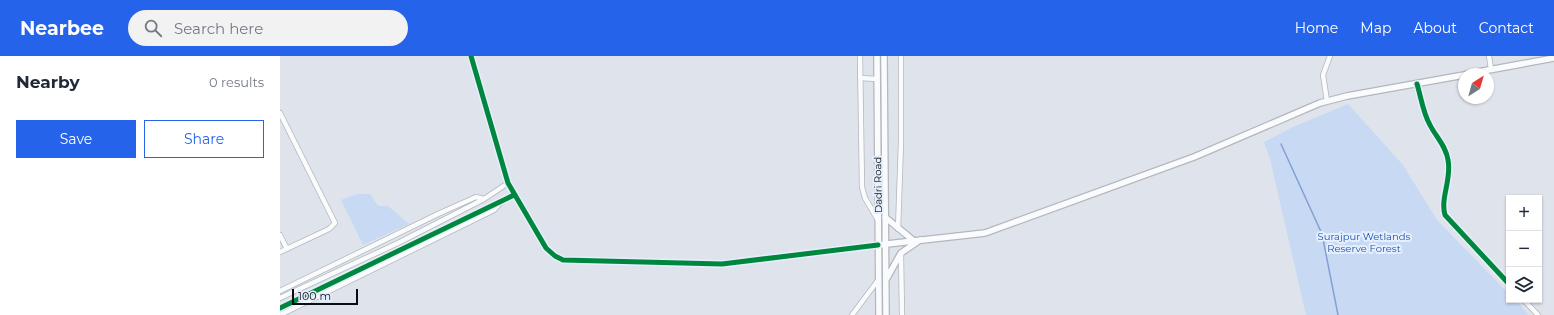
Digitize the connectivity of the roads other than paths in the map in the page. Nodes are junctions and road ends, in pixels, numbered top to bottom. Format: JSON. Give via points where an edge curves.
{"nodes":[{"id":1,"x":471,"y":56,"type":"edge"},
{"id":2,"x":860,"y":56,"type":"edge"},
{"id":3,"x":876,"y":56,"type":"edge"},
{"id":4,"x":884,"y":56,"type":"edge"},
{"id":5,"x":900,"y":56,"type":"edge"},
{"id":6,"x":1330,"y":56,"type":"edge"},
{"id":7,"x":1489,"y":56,"type":"edge"},
{"id":8,"x":1554,"y":58,"type":"edge"},
{"id":9,"x":1491,"y":68,"type":"edge"},
{"id":10,"x":1494,"y":68,"type":"edge"},
{"id":11,"x":1458,"y":76,"type":"edge"},
{"id":12,"x":860,"y":78,"type":"junction"},
{"id":13,"x":877,"y":79,"type":"junction"},
{"id":14,"x":1417,"y":84,"type":"junction"},
{"id":15,"x":1327,"y":102,"type":"junction"},
{"id":16,"x":280,"y":113,"type":"edge"},
{"id":17,"x":508,"y":183,"type":"junction"},
{"id":18,"x":514,"y":194,"type":"junction"},
{"id":19,"x":484,"y":199,"type":"junction"},
{"id":20,"x":502,"y":201,"type":"junction"},
{"id":21,"x":885,"y":217,"type":"junction"},
{"id":22,"x":878,"y":222,"type":"junction"},
{"id":23,"x":898,"y":229,"type":"junction"},
{"id":24,"x":280,"y":235,"type":"edge"},
{"id":25,"x":913,"y":240,"type":"junction"},
{"id":26,"x":920,"y":240,"type":"junction"},
{"id":27,"x":886,"y":244,"type":"junction"},
{"id":28,"x":878,"y":245,"type":"junction"},
{"id":29,"x":287,"y":249,"type":"junction"},
{"id":30,"x":280,"y":252,"type":"edge"},
{"id":31,"x":901,"y":253,"type":"junction"},
{"id":32,"x":879,"y":279,"type":"junction"},
{"id":33,"x":886,"y":279,"type":"junction"},
{"id":34,"x":1506,"y":281,"type":"edge"},
{"id":35,"x":280,"y":291,"type":"edge"},
{"id":36,"x":280,"y":298,"type":"edge"},
{"id":37,"x":1527,"y":303,"type":"edge"},
{"id":38,"x":280,"y":308,"type":"edge"},
{"id":39,"x":280,"y":315,"type":"edge"},
{"id":40,"x":852,"y":315,"type":"edge"},
{"id":41,"x":879,"y":315,"type":"edge"},
{"id":42,"x":886,"y":315,"type":"edge"},
{"id":43,"x":902,"y":315,"type":"edge"},
{"id":44,"x":1538,"y":315,"type":"edge"}],
"edges":[{"from":1,"to":17,"type":"street"},
{"from":2,"to":12,"type":"street"},
{"from":3,"to":13,"type":"main road","name":"Dadri Road"},
{"from":4,"to":21,"type":"main road","name":"Dadri Road"},
{"from":5,"to":23,"type":"street"},
{"from":6,"to":15,"type":"street","via":[[1322,75]]},
{"from":7,"to":9,"type":"street"},
{"from":8,"to":10,"type":"main road"},
{"from":11,"to":14,"type":"main road"},
{"from":12,"to":13,"type":"street"},
{"from":12,"to":22,"type":"street","via":[[862,187]]},
{"from":13,"to":22,"type":"main road","name":"Dadri Road"},
{"from":14,"to":15,"type":"main road"},
{"from":14,"to":34,"type":"street","via":[[1426,118],[1446,151],[1448,160],[1450,175],[1445,215]]},
{"from":15,"to":26,"type":"main road","via":[[1194,157],[997,229]]},
{"from":16,"to":29,"type":"street","via":[[335,223],[329,229]]},
{"from":17,"to":18,"type":"street"},
{"from":17,"to":19,"type":"street"},
{"from":18,"to":20,"type":"street"},
{"from":18,"to":28,"type":"street","via":[[546,248],[563,260],[722,264]]},
{"from":19,"to":35,"type":"street","via":[[476,198],[438,214]]},
{"from":19,"to":36,"type":"street","via":[[398,243]]},
{"from":20,"to":38,"type":"street"},
{"from":20,"to":39,"type":"street","via":[[494,210]]},
{"from":21,"to":23,"type":"main road"},
{"from":21,"to":27,"type":"main road","name":"Dadri Road"},
{"from":22,"to":28,"type":"main road","name":"Dadri Road"},
{"from":23,"to":25,"type":"main road"},
{"from":24,"to":29,"type":"street"},
{"from":25,"to":26,"type":"main road"},
{"from":25,"to":27,"type":"main road"},
{"from":26,"to":31,"type":"main road"},
{"from":27,"to":28,"type":"main road"},
{"from":27,"to":33,"type":"main road","name":"Dadri Road"},
{"from":28,"to":32,"type":"main road","name":"Dadri Road"},
{"from":29,"to":30,"type":"street"},
{"from":31,"to":33,"type":"main road"},
{"from":31,"to":43,"type":"street"},
{"from":32,"to":40,"type":"street"},
{"from":32,"to":41,"type":"main road","name":"Dadri Road"},
{"from":33,"to":42,"type":"main road","name":"Dadri Road"},
{"from":37,"to":44,"type":"street"}]}
